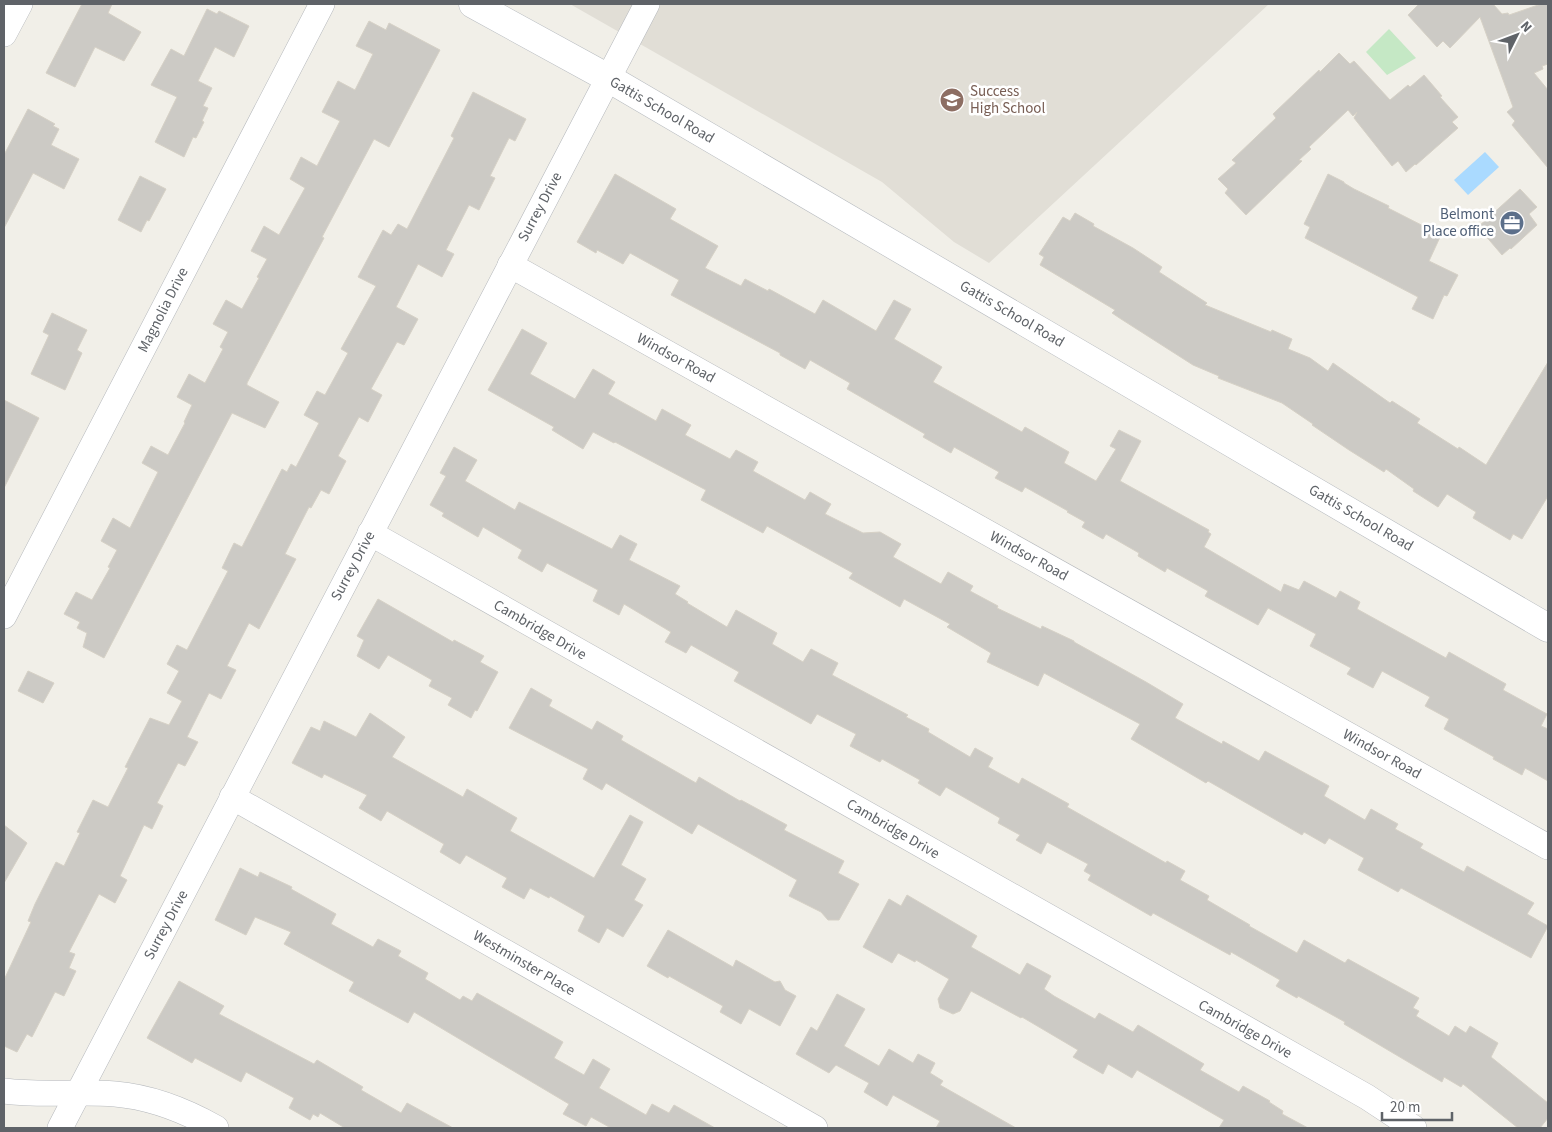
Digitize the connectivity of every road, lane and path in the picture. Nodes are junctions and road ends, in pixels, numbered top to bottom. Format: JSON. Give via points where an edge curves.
{"nodes":[{"id":1,"x":20,"y":4,"type":"edge"},
{"id":2,"x":322,"y":4,"type":"edge"},
{"id":3,"x":473,"y":4,"type":"edge"},
{"id":4,"x":647,"y":4,"type":"edge"},
{"id":5,"x":4,"y":34,"type":"edge"},
{"id":6,"x":608,"y":78,"type":"junction"},
{"id":7,"x":510,"y":265,"type":"junction"},
{"id":8,"x":370,"y":533,"type":"junction"},
{"id":9,"x":4,"y":616,"type":"edge"},
{"id":10,"x":1546,"y":619,"type":"edge"},
{"id":11,"x":232,"y":797,"type":"junction"},
{"id":12,"x":1548,"y":847,"type":"edge"},
{"id":13,"x":4,"y":1091,"type":"edge"},
{"id":14,"x":78,"y":1094,"type":"junction"},
{"id":15,"x":60,"y":1128,"type":"edge"},
{"id":16,"x":216,"y":1128,"type":"edge"},
{"id":17,"x":815,"y":1128,"type":"edge"},
{"id":18,"x":1414,"y":1128,"type":"edge"}],
"edges":[{"from":1,"to":5,"type":"street"},
{"from":2,"to":9,"type":"street","name":"Magnolia Drive"},
{"from":3,"to":6,"type":"main road","name":"Gattis School Road"},
{"from":4,"to":6,"type":"street","name":"Surrey Drive"},
{"from":6,"to":7,"type":"street","name":"Surrey Drive"},
{"from":6,"to":10,"type":"main road","name":"Gattis School Road"},
{"from":7,"to":8,"type":"street","name":"Surrey Drive"},
{"from":7,"to":12,"type":"street","name":"Windsor Road"},
{"from":8,"to":11,"type":"street","name":"Surrey Drive"},
{"from":8,"to":18,"type":"street","name":"Cambridge Drive","via":[[1367,1096]]},
{"from":11,"to":14,"type":"street","name":"Surrey Drive"},
{"from":11,"to":17,"type":"street","name":"Westminster Place"},
{"from":13,"to":14,"type":"street"},
{"from":14,"to":15,"type":"street","name":"Surrey Drive"},
{"from":14,"to":16,"type":"street","via":[[114,1094],[152,1101]]}]}
